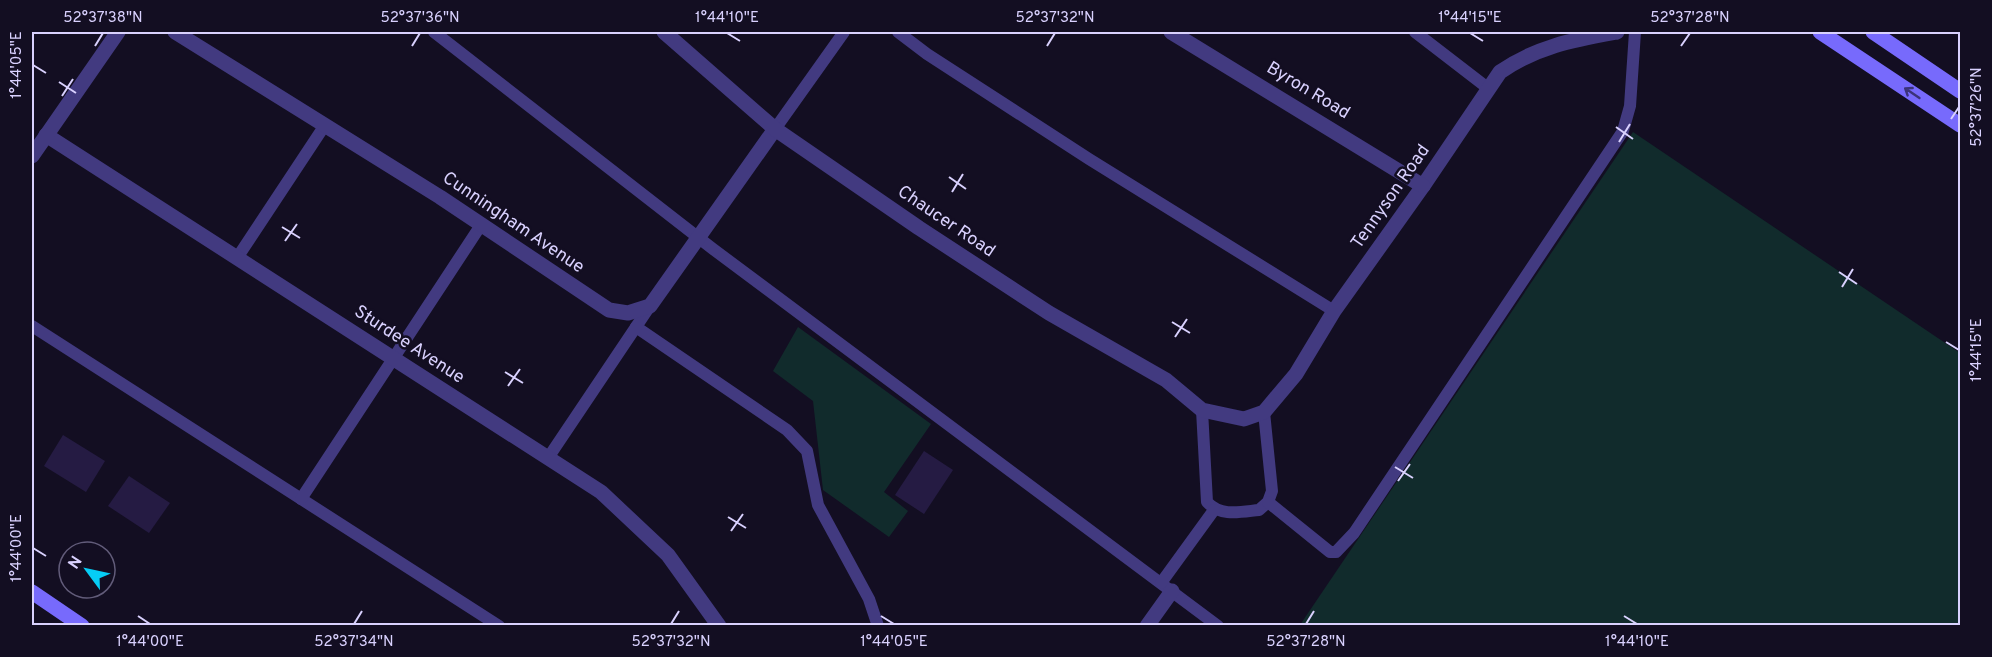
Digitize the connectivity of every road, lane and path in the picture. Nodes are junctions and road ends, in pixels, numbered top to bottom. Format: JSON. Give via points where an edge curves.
{"nodes":[{"id":1,"x":118,"y":32,"type":"edge"},
{"id":2,"x":175,"y":32,"type":"edge"},
{"id":3,"x":434,"y":32,"type":"edge"},
{"id":4,"x":664,"y":32,"type":"edge"},
{"id":5,"x":844,"y":32,"type":"edge"},
{"id":6,"x":898,"y":32,"type":"edge"},
{"id":7,"x":1171,"y":32,"type":"edge"},
{"id":8,"x":1415,"y":32,"type":"edge"},
{"id":9,"x":1617,"y":32,"type":"edge"},
{"id":10,"x":1635,"y":32,"type":"edge"},
{"id":11,"x":1820,"y":32,"type":"edge"},
{"id":12,"x":1873,"y":32,"type":"edge"},
{"id":13,"x":1551,"y":38,"type":"edge"},
{"id":14,"x":1489,"y":89,"type":"junction"},
{"id":15,"x":1960,"y":91,"type":"edge"},
{"id":16,"x":325,"y":125,"type":"junction"},
{"id":17,"x":1960,"y":126,"type":"edge"},
{"id":18,"x":775,"y":129,"type":"junction"},
{"id":19,"x":46,"y":135,"type":"junction"},
{"id":20,"x":32,"y":156,"type":"edge"},
{"id":21,"x":1424,"y":186,"type":"junction"},
{"id":22,"x":482,"y":225,"type":"junction"},
{"id":23,"x":699,"y":236,"type":"junction"},
{"id":24,"x":237,"y":258,"type":"junction"},
{"id":25,"x":650,"y":306,"type":"junction"},
{"id":26,"x":1334,"y":311,"type":"junction"},
{"id":27,"x":32,"y":327,"type":"edge"},
{"id":28,"x":636,"y":327,"type":"junction"},
{"id":29,"x":394,"y":359,"type":"junction"},
{"id":30,"x":1202,"y":410,"type":"junction"},
{"id":31,"x":1264,"y":412,"type":"junction"},
{"id":32,"x":548,"y":458,"type":"junction"},
{"id":33,"x":301,"y":499,"type":"junction"},
{"id":34,"x":1268,"y":502,"type":"junction"},
{"id":35,"x":1214,"y":510,"type":"junction"},
{"id":36,"x":1167,"y":587,"type":"junction"},
{"id":37,"x":32,"y":592,"type":"edge"},
{"id":38,"x":82,"y":626,"type":"edge"},
{"id":39,"x":499,"y":626,"type":"edge"},
{"id":40,"x":719,"y":626,"type":"edge"},
{"id":41,"x":878,"y":626,"type":"edge"},
{"id":42,"x":1147,"y":626,"type":"edge"},
{"id":43,"x":1218,"y":626,"type":"edge"}],
"edges":[{"from":1,"to":19,"type":"street"},
{"from":2,"to":16,"type":"street","name":"Cunningham Avenue"},
{"from":3,"to":23,"type":"lane"},
{"from":4,"to":18,"type":"street","name":"Chaucer Road"},
{"from":5,"to":18,"type":"lane"},
{"from":6,"to":26,"type":"lane","via":[[1089,159]]},
{"from":7,"to":21,"type":"street","name":"Byron Road"},
{"from":8,"to":14,"type":"lane"},
{"from":9,"to":13,"type":"street","name":"Tennyson Road"},
{"from":10,"to":34,"type":"lane","via":[[1630,106],[1623,131],[1354,533],[1336,552],[1330,552]]},
{"from":17,"to":11,"type":"street","one_way":true},
{"from":12,"to":15,"type":"street"},
{"from":13,"to":14,"type":"street","name":"Tennyson Road","via":[[1500,72]]},
{"from":14,"to":21,"type":"street","name":"Tennyson Road"},
{"from":16,"to":22,"type":"street","name":"Cunningham Avenue"},
{"from":16,"to":24,"type":"lane"},
{"from":18,"to":23,"type":"street"},
{"from":18,"to":30,"type":"street","name":"Chaucer Road","via":[[1049,313],[1166,380]]},
{"from":19,"to":20,"type":"street"},
{"from":19,"to":24,"type":"street","name":"Sturdee Avenue"},
{"from":21,"to":26,"type":"street","name":"Tennyson Road"},
{"from":22,"to":25,"type":"street","name":"Cunningham Avenue","via":[[609,310],[628,313]]},
{"from":22,"to":29,"type":"lane"},
{"from":23,"to":25,"type":"street"},
{"from":23,"to":36,"type":"lane"},
{"from":24,"to":29,"type":"street","name":"Sturdee Avenue"},
{"from":25,"to":28,"type":"lane"},
{"from":26,"to":31,"type":"street","name":"Tennyson Road","via":[[1296,374]]},
{"from":27,"to":33,"type":"lane"},
{"from":28,"to":32,"type":"lane"},
{"from":28,"to":41,"type":"lane","via":[[787,430],[807,451],[818,505],[869,599]]},
{"from":29,"to":32,"type":"street","name":"Sturdee Avenue"},
{"from":29,"to":33,"type":"lane"},
{"from":30,"to":31,"type":"street","name":"Chaucer Road","via":[[1244,418]]},
{"from":30,"to":35,"type":"lane","via":[[1207,502]]},
{"from":31,"to":34,"type":"lane","via":[[1272,491]]},
{"from":32,"to":40,"type":"street","name":"Sturdee Avenue","via":[[601,492],[668,555]]},
{"from":33,"to":39,"type":"lane"},
{"from":34,"to":35,"type":"lane","via":[[1259,510]]},
{"from":35,"to":36,"type":"lane"},
{"from":36,"to":42,"type":"street"},
{"from":36,"to":43,"type":"lane"},
{"from":37,"to":38,"type":"street"}]}
